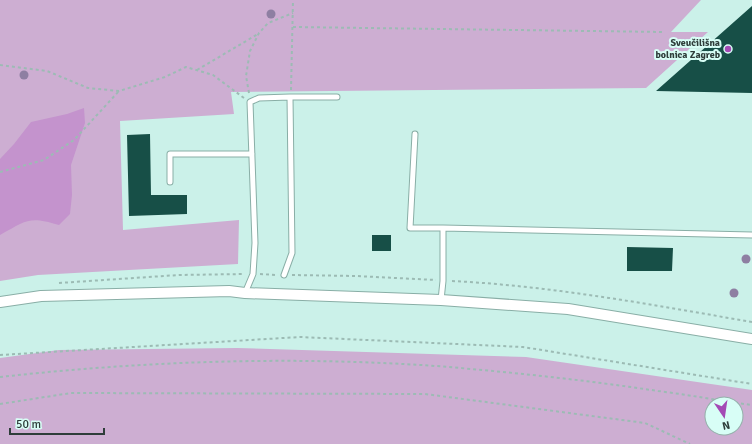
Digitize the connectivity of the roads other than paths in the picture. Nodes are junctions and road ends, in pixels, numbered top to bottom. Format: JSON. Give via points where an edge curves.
{"nodes":[{"id":1,"x":290,"y":97,"type":"junction"},
{"id":2,"x":337,"y":97,"type":"dead end"},
{"id":3,"x":415,"y":134,"type":"dead end"},
{"id":4,"x":252,"y":154,"type":"junction"},
{"id":5,"x":170,"y":182,"type":"dead end"},
{"id":6,"x":443,"y":228,"type":"junction"},
{"id":7,"x":752,"y":235,"type":"edge"},
{"id":8,"x":284,"y":275,"type":"road end"},
{"id":9,"x":245,"y":293,"type":"junction"},
{"id":10,"x":441,"y":300,"type":"junction"},
{"id":11,"x":0,"y":302,"type":"edge"},
{"id":12,"x":752,"y":339,"type":"edge"}],
"edges":[{"from":1,"to":2,"type":"lane"},
{"from":1,"to":4,"type":"lane","via":[[259,98],[250,102]]},
{"from":1,"to":8,"type":"lane","via":[[292,252]]},
{"from":3,"to":6,"type":"lane","via":[[410,228]]},
{"from":4,"to":5,"type":"lane","via":[[170,154]]},
{"from":4,"to":9,"type":"lane","via":[[253,274]]},
{"from":6,"to":7,"type":"lane"},
{"from":6,"to":10,"type":"lane"},
{"from":9,"to":10,"type":"street"},
{"from":9,"to":11,"type":"street","via":[[229,291],[41,296]]},
{"from":10,"to":12,"type":"street","via":[[568,309]]}]}
